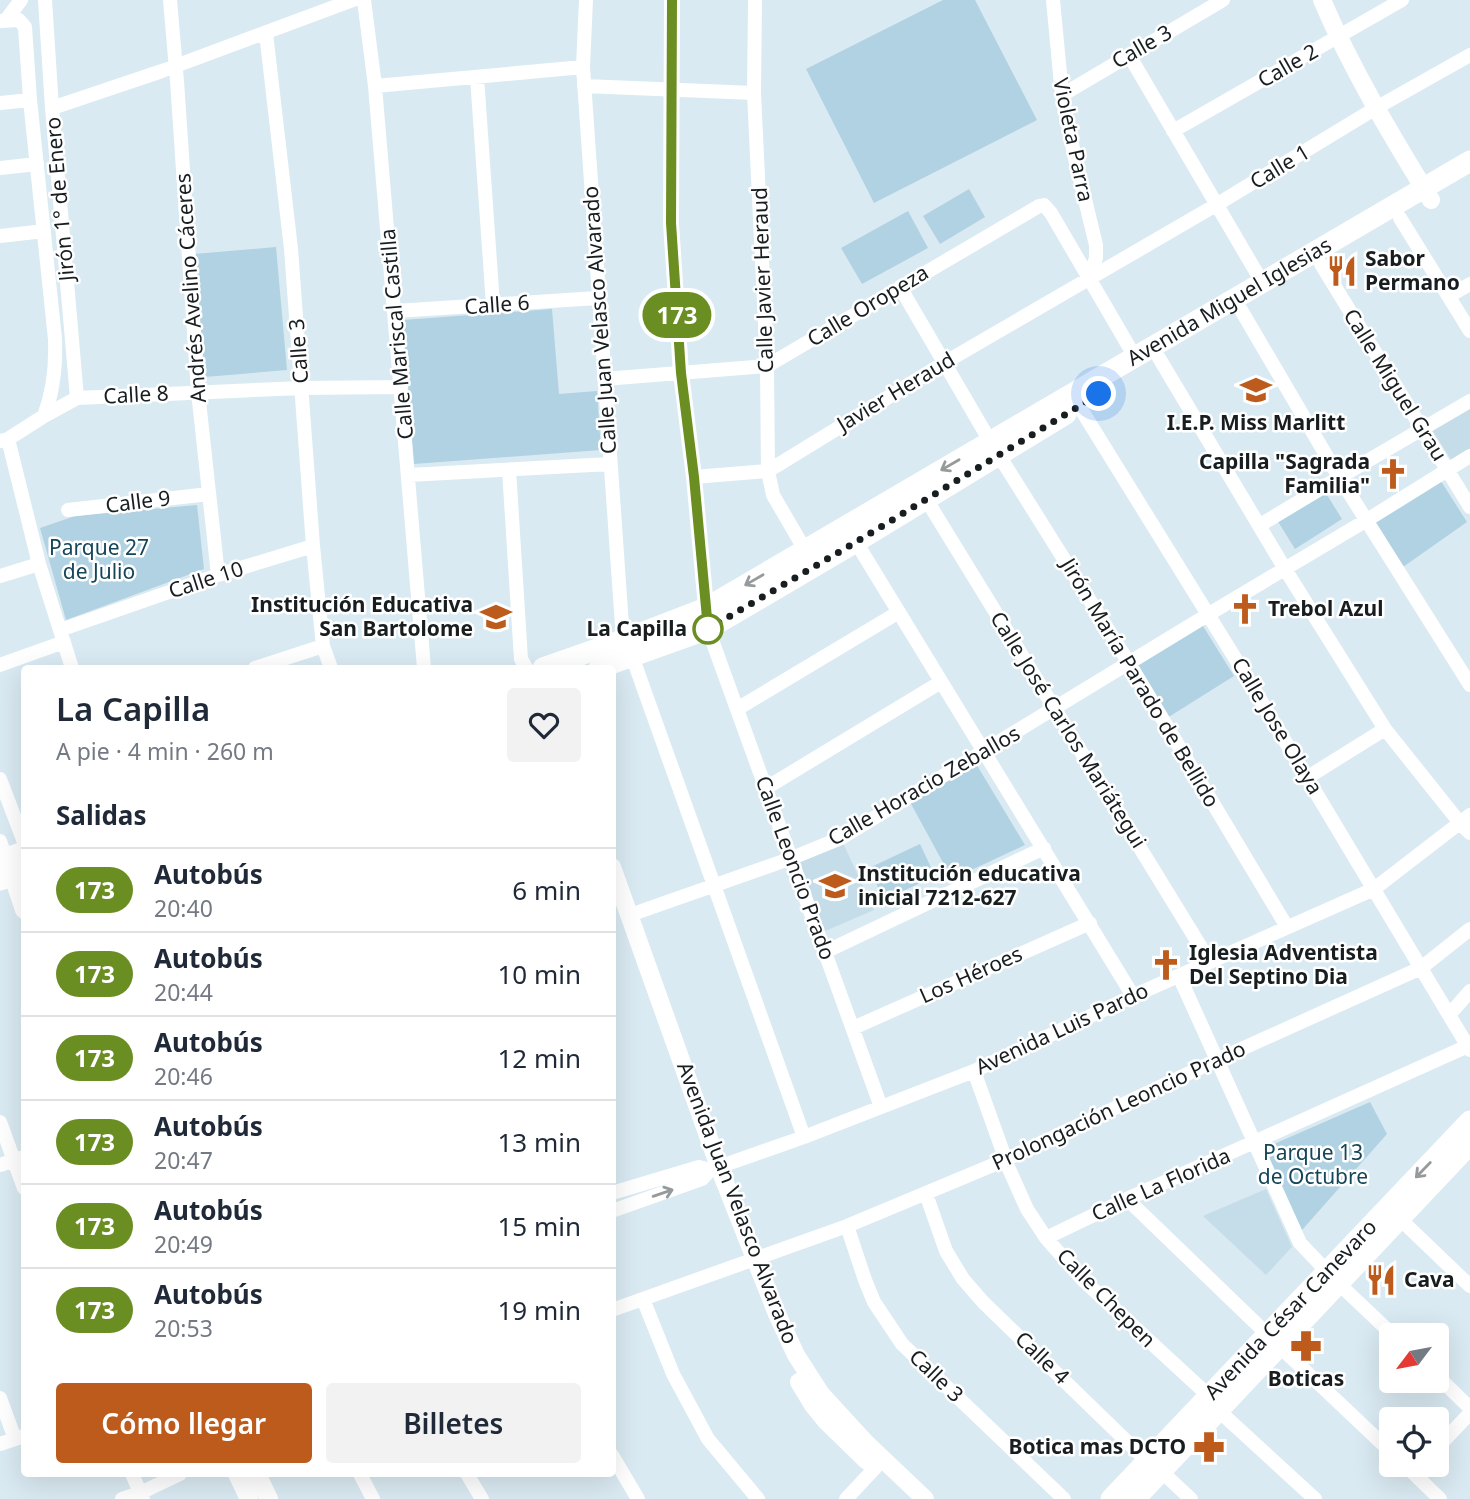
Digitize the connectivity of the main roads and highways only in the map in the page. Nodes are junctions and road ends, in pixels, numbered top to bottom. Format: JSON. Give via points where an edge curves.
{"nodes":[{"id":1,"x":1470,"y":161,"type":"edge"},
{"id":2,"x":1470,"y":177,"type":"edge"},
{"id":3,"x":1432,"y":191,"type":"junction"},
{"id":4,"x":995,"y":448,"type":"junction"},
{"id":5,"x":707,"y":619,"type":"junction"},
{"id":6,"x":627,"y":648,"type":"junction"},
{"id":7,"x":556,"y":665,"type":"edge"},
{"id":8,"x":603,"y":665,"type":"edge"},
{"id":9,"x":1470,"y":1121,"type":"edge"},
{"id":10,"x":1467,"y":1154,"type":"edge"},
{"id":11,"x":1332,"y":1277,"type":"junction"},
{"id":12,"x":1154,"y":1466,"type":"junction"},
{"id":13,"x":1111,"y":1499,"type":"edge"},
{"id":14,"x":1135,"y":1499,"type":"edge"}],
"edges":[{"from":1,"to":3,"type":"main road","name":"Avenida Miguel Iglesias"},
{"from":2,"to":3,"type":"main road","name":"Avenida Miguel Iglesias"},
{"from":3,"to":4,"type":"main road","name":"Avenida Miguel Iglesias","via":[[1262,282]]},
{"from":3,"to":4,"type":"main road","name":"Avenida Miguel Iglesias","via":[[1400,218],[1079,405]]},
{"from":4,"to":5,"type":"main road","name":"Avenida Miguel Iglesias","one_way":true,"via":[[805,550]]},
{"from":4,"to":5,"type":"main road","name":"Avenida Miguel Iglesias","via":[[926,499],[856,542]]},
{"from":5,"to":6,"type":"main road","name":"Avenida Miguel Iglesias"},
{"from":6,"to":7,"type":"main road","name":"Avenida Miguel Iglesias"},
{"from":6,"to":8,"type":"main road","name":"Avenida Miguel Iglesias"},
{"from":9,"to":11,"type":"main road","name":"Avenida César Canevaro","one_way":true},
{"from":10,"to":11,"type":"main road","name":"Avenida César Canevaro"},
{"from":11,"to":12,"type":"main road","name":"Avenida César Canevaro"},
{"from":12,"to":13,"type":"main road","name":"Avenida César Canevaro"},
{"from":12,"to":14,"type":"main road","name":"Avenida César Canevaro"}]}
